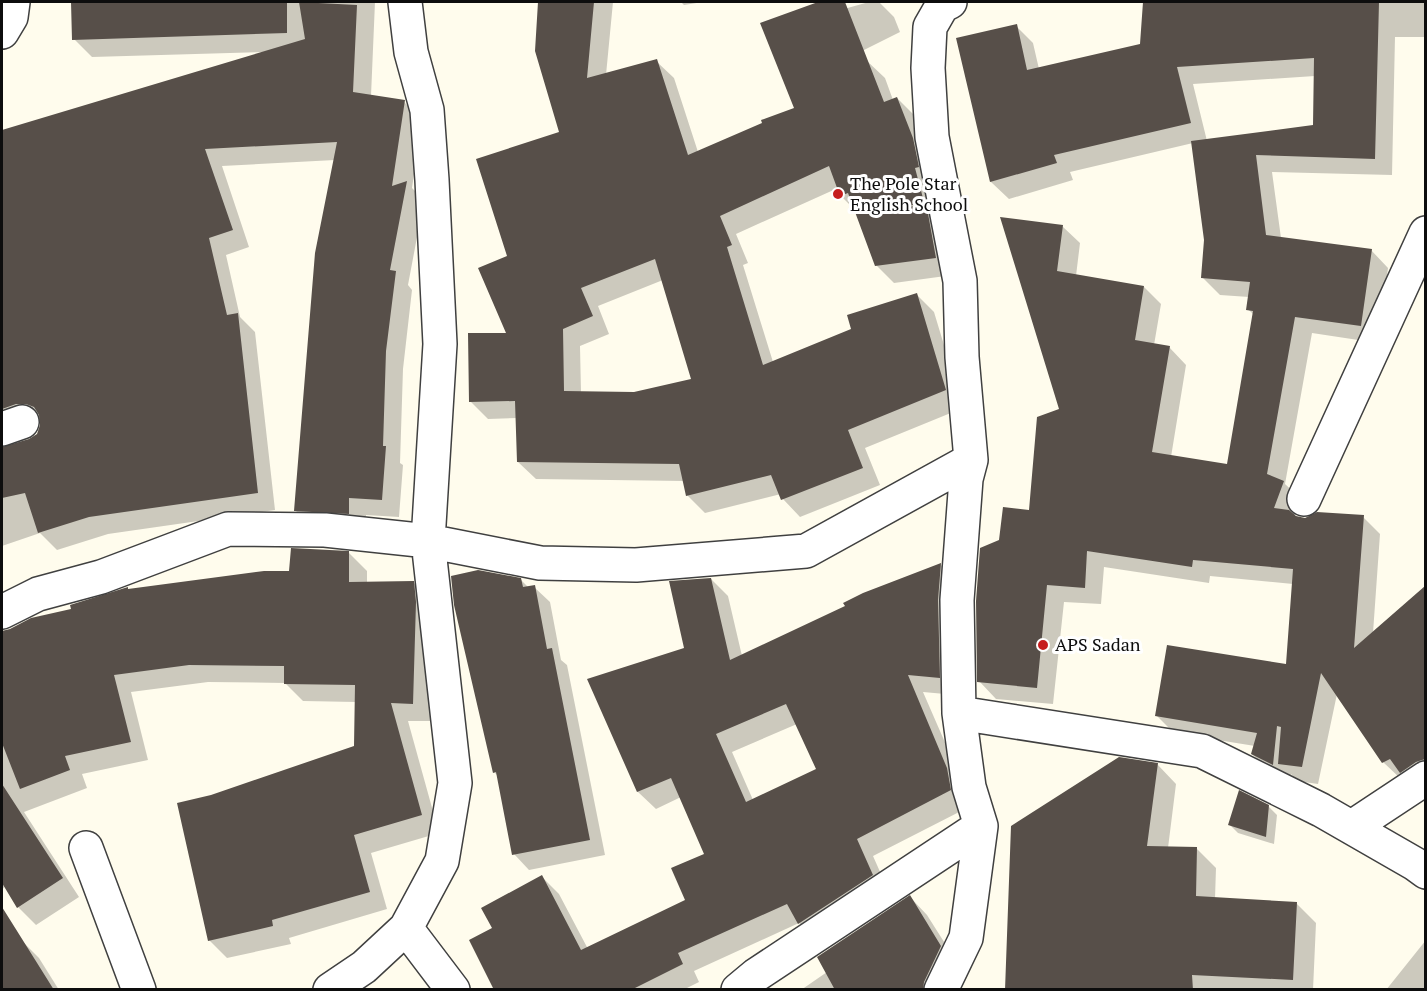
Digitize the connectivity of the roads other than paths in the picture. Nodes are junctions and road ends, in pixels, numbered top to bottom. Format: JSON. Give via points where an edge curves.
{"nodes":[{"id":1,"x":13,"y":2,"type":"edge"},
{"id":2,"x":405,"y":2,"type":"edge"},
{"id":3,"x":950,"y":2,"type":"edge"},
{"id":4,"x":2,"y":32,"type":"edge"},
{"id":5,"x":1425,"y":233,"type":"edge"},
{"id":6,"x":971,"y":460,"type":"junction"},
{"id":7,"x":1304,"y":499,"type":"dead end"},
{"id":8,"x":428,"y":541,"type":"junction"},
{"id":9,"x":2,"y":612,"type":"edge"},
{"id":10,"x":959,"y":713,"type":"junction"},
{"id":11,"x":1425,"y":778,"type":"edge"},
{"id":12,"x":981,"y":826,"type":"junction"},
{"id":13,"x":1352,"y":827,"type":"junction"},
{"id":14,"x":86,"y":848,"type":"dead end"},
{"id":15,"x":1425,"y":872,"type":"edge"},
{"id":16,"x":406,"y":928,"type":"junction"},
{"id":17,"x":139,"y":990,"type":"edge"},
{"id":18,"x":330,"y":990,"type":"edge"},
{"id":19,"x":453,"y":990,"type":"edge"},
{"id":20,"x":738,"y":990,"type":"edge"},
{"id":21,"x":941,"y":990,"type":"edge"}],
"edges":[{"from":1,"to":4,"type":"street","via":[[11,17]]},
{"from":2,"to":8,"type":"street","via":[[411,52],[427,110],[440,344]]},
{"from":3,"to":6,"type":"street","via":[[942,6],[930,27],[928,68],[932,137],[960,281]]},
{"from":5,"to":7,"type":"street"},
{"from":6,"to":8,"type":"street","via":[[806,551],[636,565],[540,563]]},
{"from":6,"to":10,"type":"street","via":[[966,479],[957,600]]},
{"from":8,"to":9,"type":"street","via":[[325,530],[228,529],[101,577],[38,594]]},
{"from":8,"to":16,"type":"street","via":[[455,783],[442,861]]},
{"from":10,"to":12,"type":"street","via":[[969,787]]},
{"from":10,"to":13,"type":"street","via":[[1202,751]]},
{"from":11,"to":13,"type":"street"},
{"from":12,"to":20,"type":"street","via":[[765,968]]},
{"from":12,"to":21,"type":"street","via":[[966,938]]},
{"from":13,"to":15,"type":"street"},
{"from":14,"to":17,"type":"street"},
{"from":16,"to":18,"type":"street","via":[[364,967]]},
{"from":16,"to":19,"type":"street"}]}
